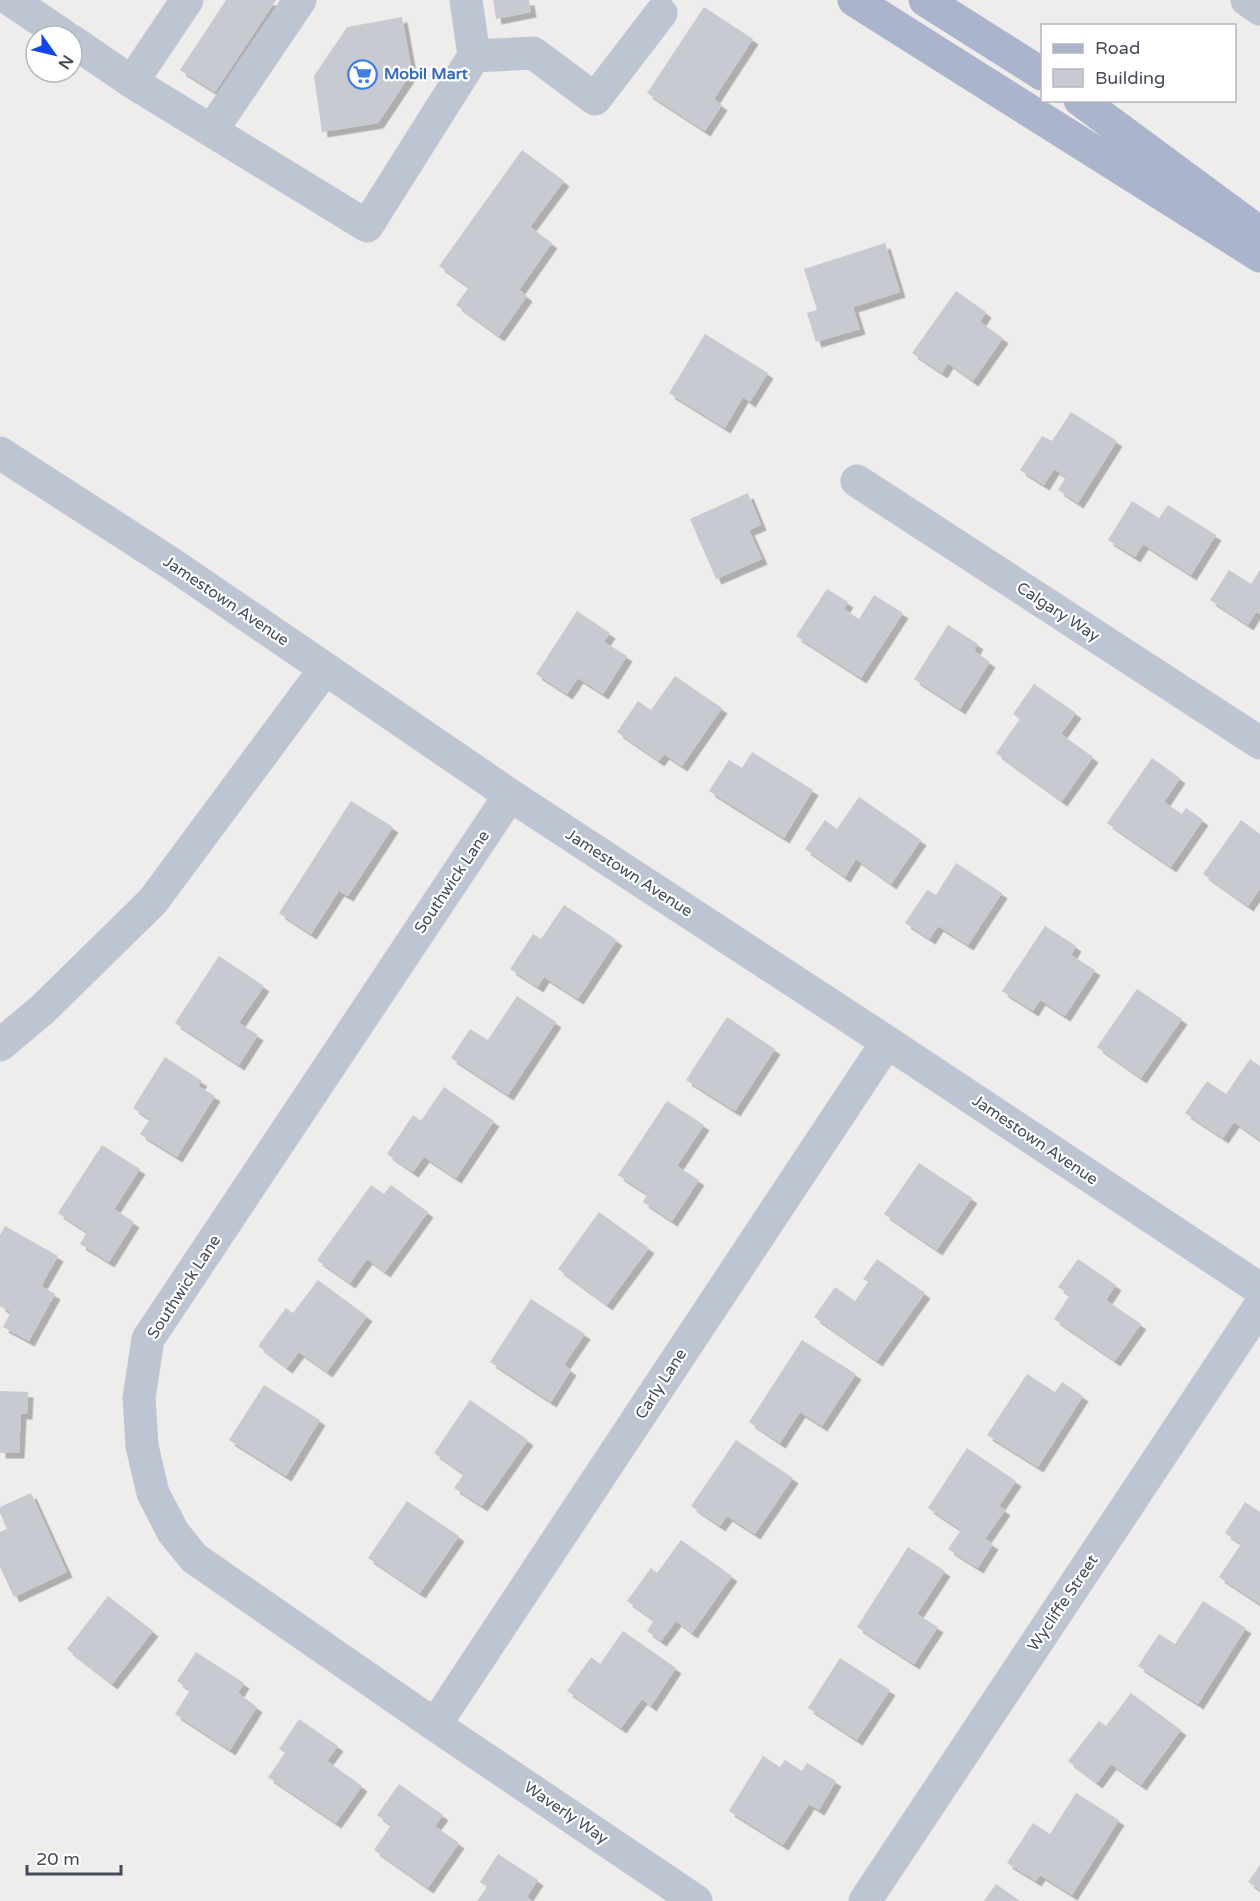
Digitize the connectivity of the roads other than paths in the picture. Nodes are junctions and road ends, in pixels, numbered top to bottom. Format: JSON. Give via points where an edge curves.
{"nodes":[{"id":1,"x":11,"y":0,"type":"edge"},
{"id":2,"x":187,"y":0,"type":"edge"},
{"id":3,"x":300,"y":0,"type":"edge"},
{"id":4,"x":466,"y":0,"type":"edge"},
{"id":5,"x":854,"y":0,"type":"edge"},
{"id":6,"x":925,"y":0,"type":"edge"},
{"id":7,"x":1247,"y":0,"type":"edge"},
{"id":8,"x":1260,"y":9,"type":"edge"},
{"id":9,"x":661,"y":13,"type":"dead end"},
{"id":10,"x":46,"y":24,"type":"edge"},
{"id":11,"x":84,"y":49,"type":"edge"},
{"id":12,"x":474,"y":56,"type":"junction"},
{"id":13,"x":1041,"y":73,"type":"edge"},
{"id":14,"x":132,"y":82,"type":"junction"},
{"id":15,"x":1083,"y":102,"type":"edge"},
{"id":16,"x":212,"y":130,"type":"junction"},
{"id":17,"x":1260,"y":233,"type":"edge"},
{"id":18,"x":1260,"y":256,"type":"edge"},
{"id":19,"x":0,"y":453,"type":"edge"},
{"id":20,"x":857,"y":481,"type":"dead end"},
{"id":21,"x":325,"y":669,"type":"junction"},
{"id":22,"x":1260,"y":743,"type":"edge"},
{"id":23,"x":510,"y":795,"type":"junction"},
{"id":24,"x":887,"y":1042,"type":"junction"},
{"id":25,"x":0,"y":1045,"type":"edge"},
{"id":26,"x":1260,"y":1289,"type":"edge"},
{"id":27,"x":1260,"y":1306,"type":"edge"},
{"id":28,"x":435,"y":1725,"type":"junction"},
{"id":29,"x":696,"y":1901,"type":"edge"},
{"id":30,"x":865,"y":1901,"type":"edge"}],
"edges":[{"from":1,"to":10,"type":"street"},
{"from":2,"to":14,"type":"street"},
{"from":3,"to":16,"type":"street"},
{"from":4,"to":12,"type":"street"},
{"from":5,"to":18,"type":"main road"},
{"from":6,"to":13,"type":"main road"},
{"from":7,"to":8,"type":"street"},
{"from":9,"to":12,"type":"street","via":[[595,99],[533,53]]},
{"from":11,"to":14,"type":"street"},
{"from":12,"to":16,"type":"street","via":[[368,226]]},
{"from":14,"to":16,"type":"street"},
{"from":15,"to":17,"type":"main road"},
{"from":19,"to":21,"type":"street","name":"Jamestown Avenue"},
{"from":20,"to":22,"type":"street","name":"Calgary Way"},
{"from":21,"to":23,"type":"street","name":"Jamestown Avenue"},
{"from":21,"to":25,"type":"street","via":[[153,901],[43,1009]]},
{"from":23,"to":24,"type":"street","name":"Jamestown Avenue"},
{"from":23,"to":28,"type":"street","name":"Southwick Lane","via":[[148,1340],[139,1398],[142,1446],[153,1493],[173,1532],[194,1558]]},
{"from":24,"to":26,"type":"street","name":"Jamestown Avenue"},
{"from":24,"to":28,"type":"street","name":"Carly Lane"},
{"from":27,"to":30,"type":"street","name":"Wycliffe Street"},
{"from":28,"to":29,"type":"street","name":"Waverly Way"}]}
